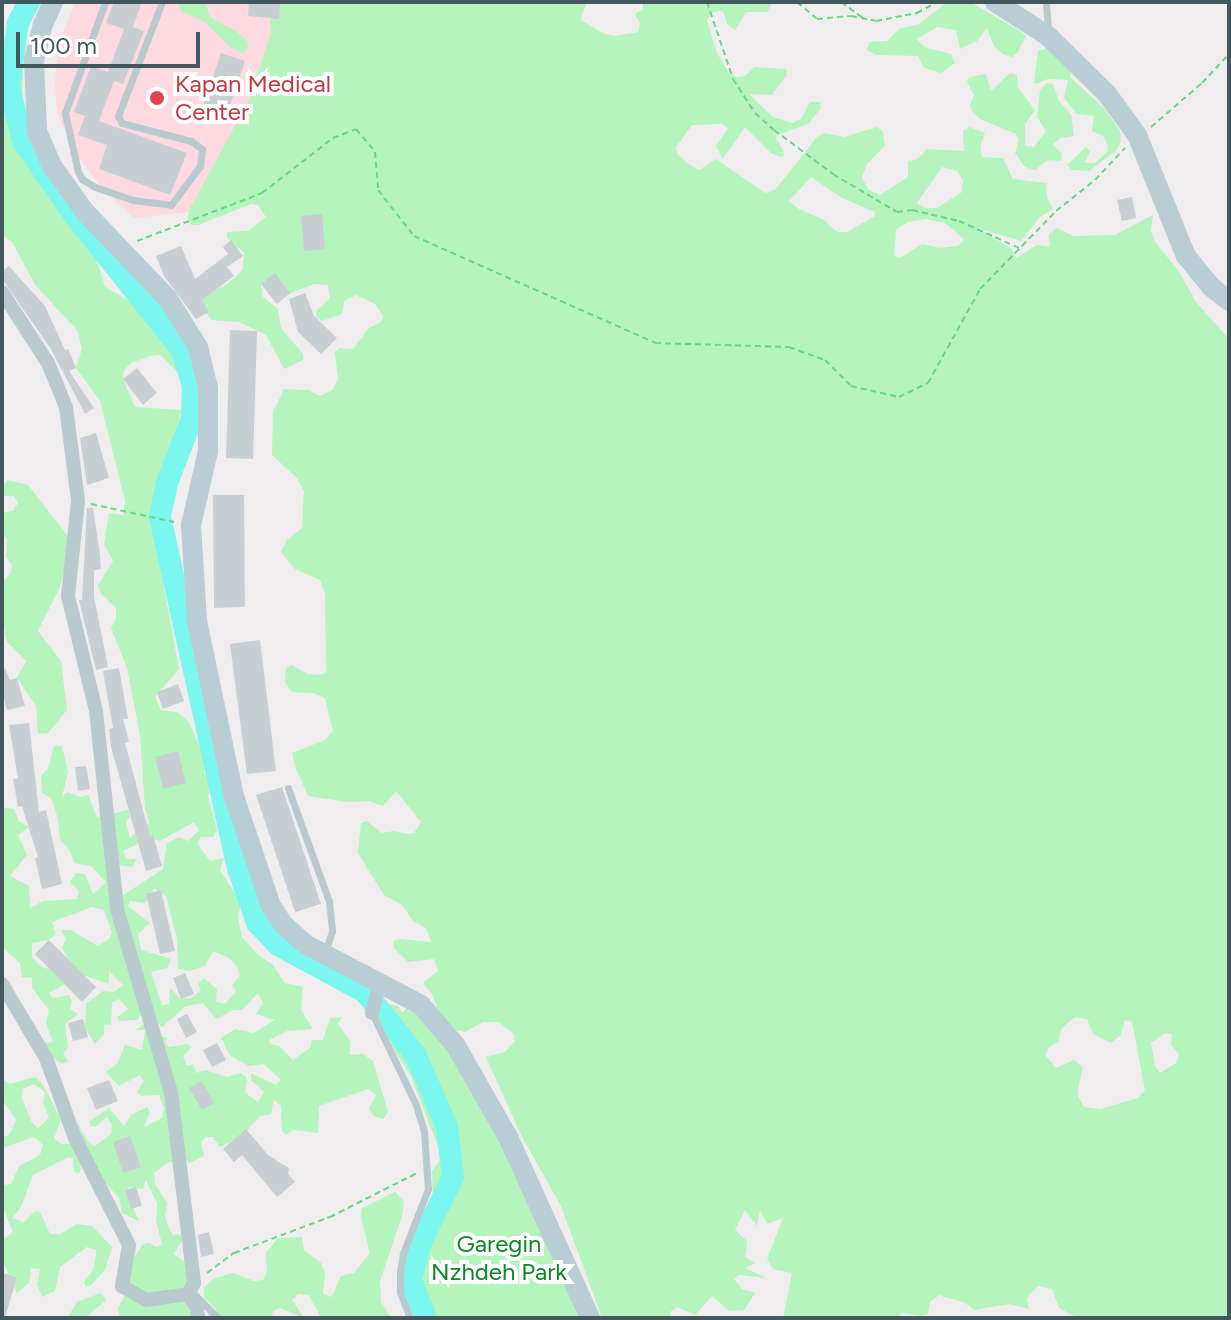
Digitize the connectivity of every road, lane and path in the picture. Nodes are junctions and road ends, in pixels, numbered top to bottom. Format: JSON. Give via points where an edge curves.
{"nodes":[{"id":1,"x":53,"y":2,"type":"edge"},
{"id":2,"x":105,"y":2,"type":"edge"},
{"id":3,"x":162,"y":2,"type":"edge"},
{"id":4,"x":707,"y":2,"type":"edge"},
{"id":5,"x":797,"y":2,"type":"edge"},
{"id":6,"x":841,"y":2,"type":"edge"},
{"id":7,"x":938,"y":2,"type":"edge"},
{"id":8,"x":995,"y":2,"type":"edge"},
{"id":9,"x":1046,"y":2,"type":"edge"},
{"id":10,"x":864,"y":18,"type":"junction"},
{"id":11,"x":1048,"y":36,"type":"junction"},
{"id":12,"x":1229,"y":54,"type":"edge"},
{"id":13,"x":1137,"y":135,"type":"junction"},
{"id":14,"x":120,"y":247,"type":"junction"},
{"id":15,"x":1020,"y":249,"type":"junction"},
{"id":16,"x":2,"y":292,"type":"edge"},
{"id":17,"x":1229,"y":301,"type":"edge"},
{"id":18,"x":99,"y":506,"type":"dead end"},
{"id":19,"x":191,"y":525,"type":"junction"},
{"id":20,"x":288,"y":788,"type":"dead end"},
{"id":21,"x":325,"y":954,"type":"junction"},
{"id":22,"x":380,"y":982,"type":"junction"},
{"id":23,"x":2,"y":984,"type":"edge"},
{"id":24,"x":372,"y":1013,"type":"joint"},
{"id":25,"x":425,"y":1169,"type":"junction"},
{"id":26,"x":190,"y":1289,"type":"junction"},
{"id":27,"x":198,"y":1318,"type":"edge"},
{"id":28,"x":218,"y":1318,"type":"edge"},
{"id":29,"x":410,"y":1318,"type":"edge"},
{"id":30,"x":590,"y":1318,"type":"edge"}],
"edges":[{"from":1,"to":14,"type":"street","via":[[34,61],[37,131],[52,166],[76,200]]},
{"from":2,"to":3,"type":"lane","via":[[65,113],[78,172],[95,187],[171,205],[200,166],[202,149],[191,141],[122,123],[118,116]]},
{"from":4,"to":15,"type":"path","via":[[733,79],[755,113],[774,130],[897,212],[912,210],[959,221]]},
{"from":5,"to":10,"type":"path","via":[[817,19]]},
{"from":6,"to":10,"type":"path"},
{"from":7,"to":10,"type":"path","via":[[896,20]]},
{"from":8,"to":11,"type":"street"},
{"from":9,"to":11,"type":"lane"},
{"from":11,"to":13,"type":"street","via":[[1107,94]]},
{"from":12,"to":13,"type":"path","via":[[1160,121]]},
{"from":13,"to":15,"type":"path"},
{"from":13,"to":17,"type":"street","via":[[1186,256]]},
{"from":14,"to":15,"type":"path","via":[[262,193],[333,138],[356,129],[375,152],[378,190],[414,236],[655,343],[789,347],[825,360],[851,386],[899,397],[928,383],[970,302]]},
{"from":14,"to":19,"type":"street","via":[[168,299],[198,347],[208,388],[208,451]]},
{"from":16,"to":26,"type":"street","via":[[48,363],[66,407],[78,501],[68,596],[96,711],[117,909],[171,1092]]},
{"from":18,"to":19,"type":"path"},
{"from":19,"to":21,"type":"street","via":[[197,621],[234,796],[271,906],[305,944]]},
{"from":20,"to":21,"type":"lane","via":[[329,901],[332,931]]},
{"from":21,"to":22,"type":"street"},
{"from":22,"to":24,"type":"street"},
{"from":22,"to":30,"type":"street","via":[[421,1005],[456,1046],[508,1137]]},
{"from":23,"to":26,"type":"street","via":[[46,1058],[75,1138],[129,1245],[122,1286],[146,1300]]},
{"from":24,"to":25,"type":"lane","via":[[416,1105],[424,1131]]},
{"from":25,"to":26,"type":"path","via":[[330,1217],[234,1253]]},
{"from":25,"to":29,"type":"lane","via":[[428,1189],[400,1271],[400,1292]]},
{"from":26,"to":27,"type":"street"},
{"from":26,"to":28,"type":"lane"}]}
